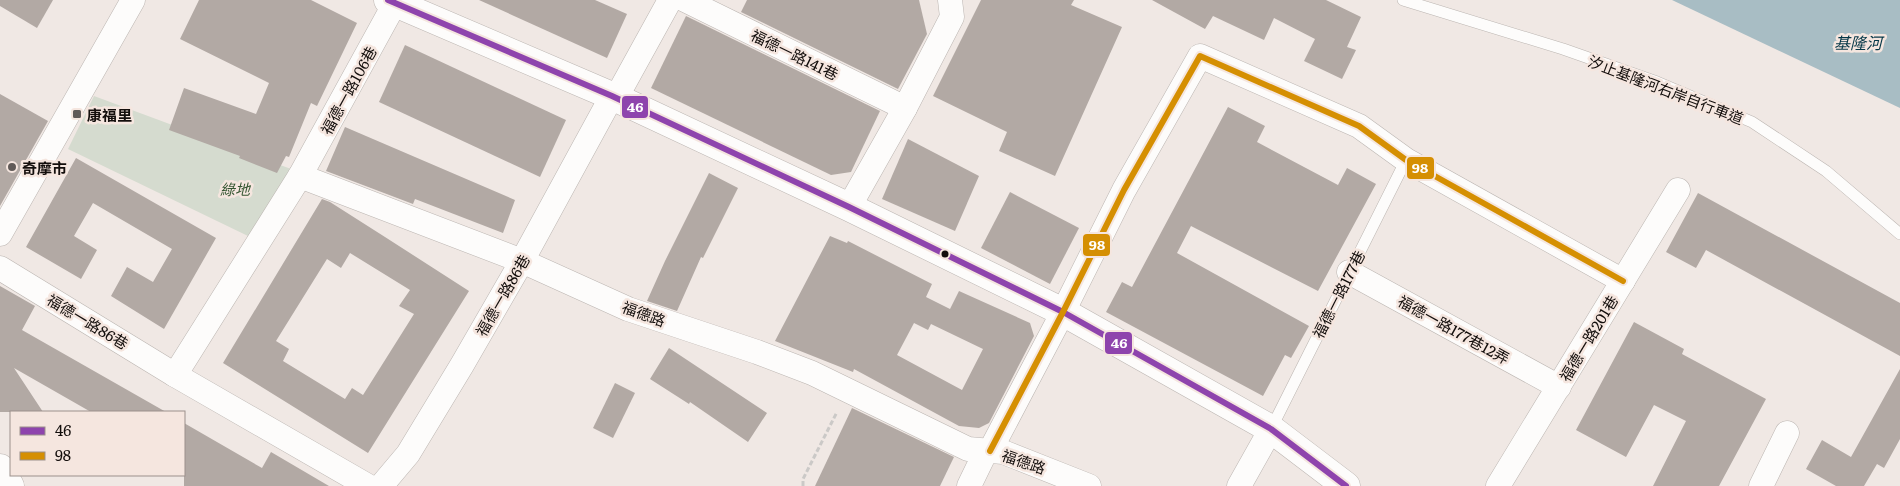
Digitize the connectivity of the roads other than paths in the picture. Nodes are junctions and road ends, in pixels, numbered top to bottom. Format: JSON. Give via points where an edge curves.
{"nodes":[{"id":1,"x":133,"y":0,"type":"edge"},
{"id":2,"x":670,"y":0,"type":"edge"},
{"id":3,"x":685,"y":0,"type":"edge"},
{"id":4,"x":950,"y":0,"type":"edge"},
{"id":5,"x":1403,"y":0,"type":"edge"},
{"id":6,"x":391,"y":2,"type":"edge"},
{"id":7,"x":614,"y":97,"type":"junction"},
{"id":8,"x":905,"y":108,"type":"junction"},
{"id":9,"x":1406,"y":160,"type":"junction"},
{"id":10,"x":300,"y":176,"type":"junction"},
{"id":11,"x":1678,"y":190,"type":"dead end"},
{"id":12,"x":849,"y":207,"type":"junction"},
{"id":13,"x":0,"y":234,"type":"edge"},
{"id":14,"x":1900,"y":234,"type":"edge"},
{"id":15,"x":522,"y":261,"type":"junction"},
{"id":16,"x":0,"y":268,"type":"edge"},
{"id":17,"x":1349,"y":272,"type":"junction"},
{"id":18,"x":1623,"y":281,"type":"junction"},
{"id":19,"x":1063,"y":312,"type":"junction"},
{"id":20,"x":175,"y":374,"type":"junction"},
{"id":21,"x":1559,"y":387,"type":"junction"},
{"id":22,"x":1271,"y":429,"type":"junction"},
{"id":23,"x":1787,"y":433,"type":"dead end"},
{"id":24,"x":988,"y":451,"type":"junction"},
{"id":25,"x":0,"y":468,"type":"edge"},
{"id":26,"x":10,"y":486,"type":"edge"},
{"id":27,"x":368,"y":486,"type":"edge"},
{"id":28,"x":381,"y":486,"type":"edge"},
{"id":29,"x":969,"y":486,"type":"edge"},
{"id":30,"x":1089,"y":486,"type":"edge"},
{"id":31,"x":1239,"y":486,"type":"edge"},
{"id":32,"x":1346,"y":486,"type":"edge"},
{"id":33,"x":1498,"y":486,"type":"edge"},
{"id":34,"x":1761,"y":486,"type":"edge"}],
"edges":[{"from":1,"to":13,"type":"street"},
{"from":2,"to":7,"type":"street"},
{"from":3,"to":8,"type":"street","name":"福德一路141巷"},
{"from":4,"to":8,"type":"street","via":[[952,17]]},
{"from":5,"to":14,"type":"lane","name":"汐止基隆河右岸自行車道","via":[[1563,49],[1657,82],[1752,122],[1826,171]]},
{"from":6,"to":7,"type":"street"},
{"from":6,"to":10,"type":"street","name":"福德一路106巷"},
{"from":7,"to":12,"type":"street"},
{"from":7,"to":15,"type":"street","name":"福德一路86巷"},
{"from":8,"to":12,"type":"street"},
{"from":9,"to":17,"type":"lane","name":"福德一路177巷"},
{"from":9,"to":18,"type":"street"},
{"from":9,"to":19,"type":"street","via":[[1359,126],[1200,56],[1124,190]]},
{"from":10,"to":15,"type":"street","name":"福德路"},
{"from":10,"to":20,"type":"street"},
{"from":11,"to":18,"type":"street","name":"福德一路201巷"},
{"from":12,"to":19,"type":"street"},
{"from":15,"to":24,"type":"street","name":"福德路","via":[[628,309],[812,373],[968,449]]},
{"from":15,"to":28,"type":"street","name":"福德一路86巷","via":[[408,454]]},
{"from":16,"to":20,"type":"street","name":"福德一路86巷"},
{"from":17,"to":21,"type":"street","name":"福德一路177巷12弄"},
{"from":17,"to":22,"type":"lane","name":"福德一路177巷"},
{"from":18,"to":21,"type":"street","name":"福德一路201巷"},
{"from":19,"to":22,"type":"street"},
{"from":19,"to":24,"type":"street"},
{"from":20,"to":27,"type":"street","name":"福德一路86巷"},
{"from":21,"to":33,"type":"street","name":"福德一路201巷"},
{"from":22,"to":31,"type":"street"},
{"from":22,"to":32,"type":"street"},
{"from":23,"to":34,"type":"street"},
{"from":24,"to":29,"type":"street","name":"福德路"},
{"from":24,"to":30,"type":"street","name":"福德路","via":[[1003,452]]},
{"from":25,"to":26,"type":"street"}]}
